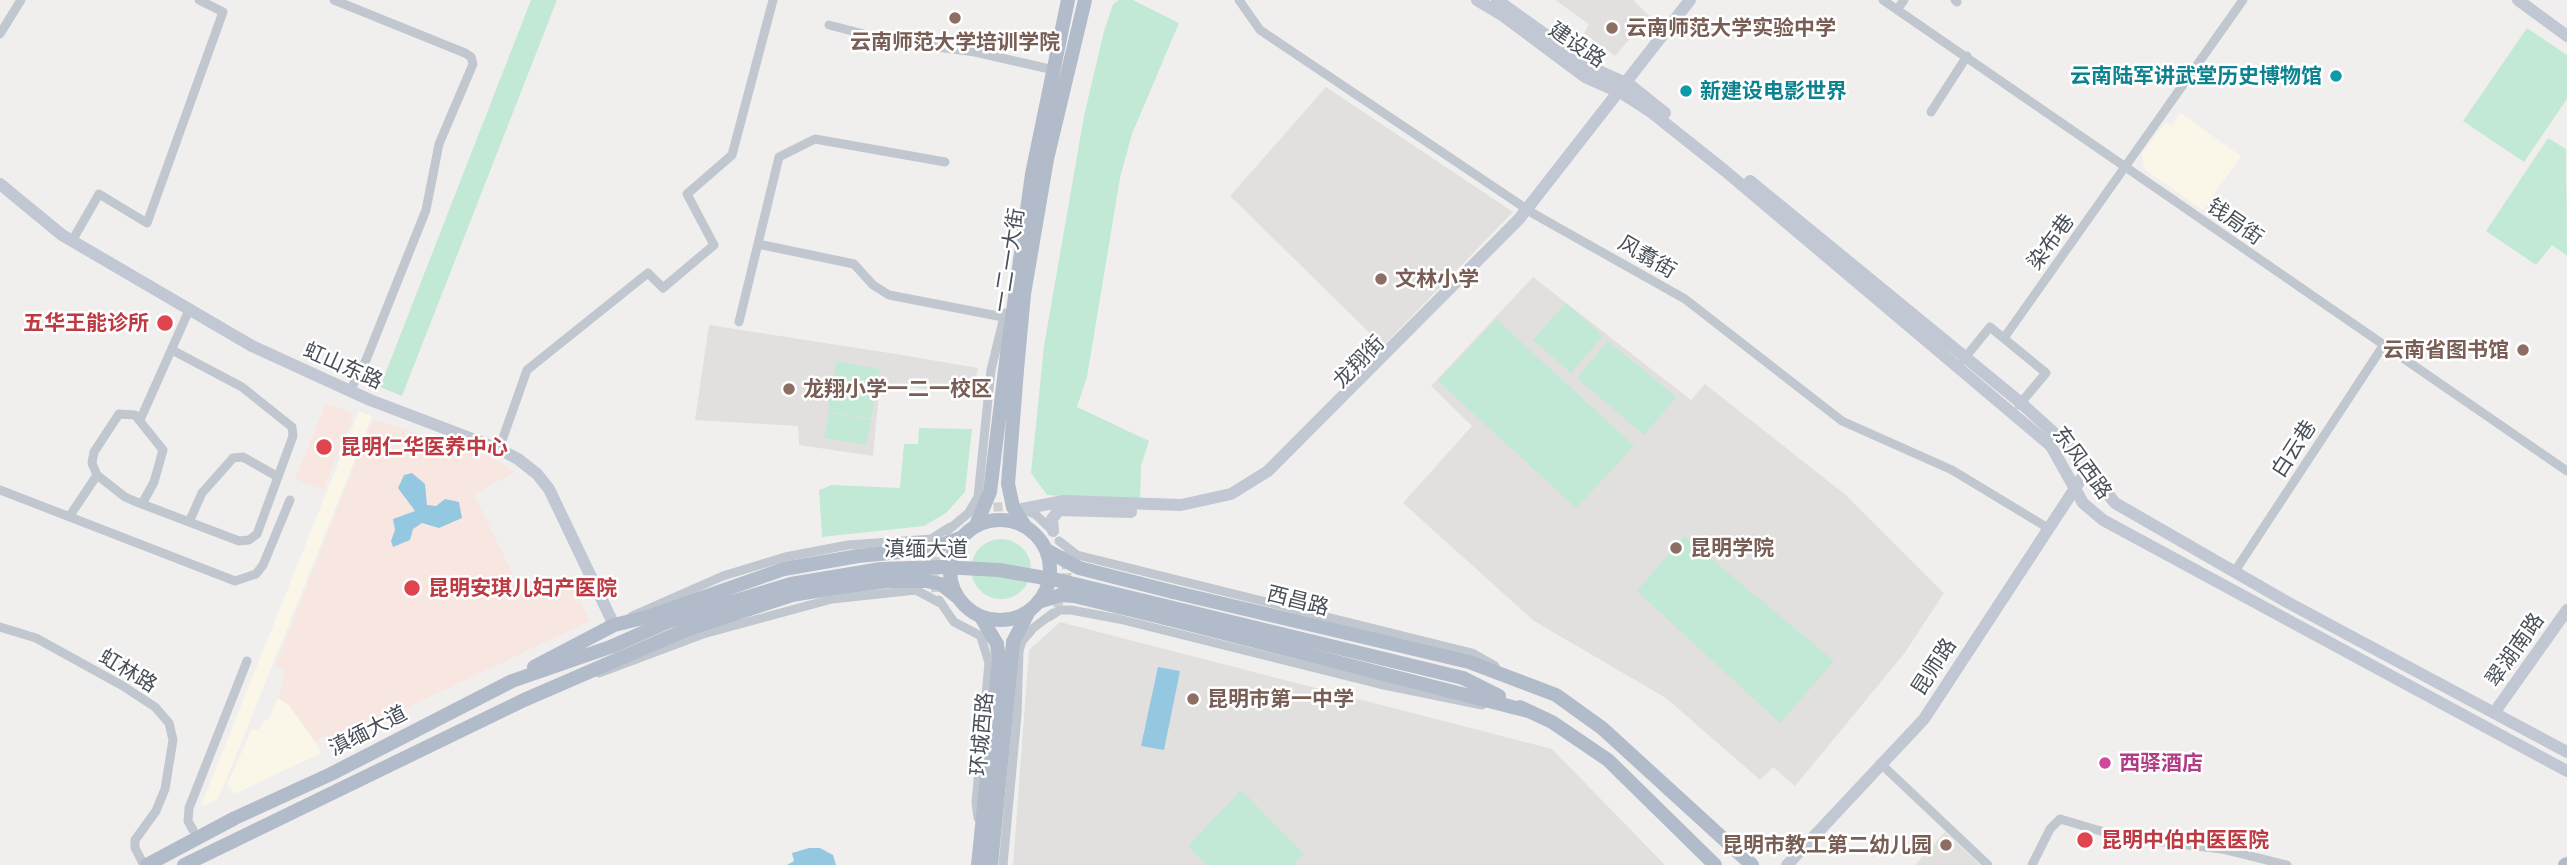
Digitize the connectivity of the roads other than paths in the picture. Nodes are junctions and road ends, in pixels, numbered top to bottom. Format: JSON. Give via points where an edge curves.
{"nodes":[{"id":1,"x":21,"y":0,"type":"edge"},
{"id":2,"x":199,"y":0,"type":"edge"},
{"id":3,"x":334,"y":0,"type":"edge"},
{"id":4,"x":774,"y":0,"type":"edge"},
{"id":5,"x":1068,"y":0,"type":"edge"},
{"id":6,"x":1085,"y":0,"type":"edge"},
{"id":7,"x":1239,"y":0,"type":"edge"},
{"id":8,"x":1477,"y":0,"type":"edge"},
{"id":9,"x":1497,"y":0,"type":"edge"},
{"id":10,"x":1690,"y":0,"type":"edge"},
{"id":11,"x":1700,"y":0,"type":"edge"},
{"id":12,"x":1883,"y":0,"type":"edge"},
{"id":13,"x":1904,"y":0,"type":"edge"},
{"id":14,"x":2243,"y":0,"type":"edge"},
{"id":15,"x":2518,"y":0,"type":"edge"},
{"id":16,"x":1898,"y":10,"type":"junction"},
{"id":17,"x":829,"y":25,"type":"dead end"},
{"id":18,"x":0,"y":34,"type":"edge"},
{"id":19,"x":2567,"y":36,"type":"edge"},
{"id":20,"x":1967,"y":56,"type":"junction"},
{"id":21,"x":1054,"y":70,"type":"junction"},
{"id":22,"x":1623,"y":88,"type":"junction"},
{"id":23,"x":1931,"y":112,"type":"dead end"},
{"id":24,"x":945,"y":162,"type":"dead end"},
{"id":25,"x":2127,"y":167,"type":"junction"},
{"id":26,"x":0,"y":184,"type":"edge"},
{"id":27,"x":1530,"y":212,"type":"junction"},
{"id":28,"x":72,"y":241,"type":"junction"},
{"id":29,"x":758,"y":244,"type":"junction"},
{"id":30,"x":1012,"y":303,"type":"junction"},
{"id":31,"x":190,"y":308,"type":"junction"},
{"id":32,"x":1003,"y":317,"type":"junction"},
{"id":33,"x":739,"y":322,"type":"dead end"},
{"id":34,"x":2004,"y":338,"type":"junction"},
{"id":35,"x":2383,"y":346,"type":"junction"},
{"id":36,"x":172,"y":350,"type":"junction"},
{"id":37,"x":1962,"y":361,"type":"junction"},
{"id":38,"x":350,"y":391,"type":"junction"},
{"id":39,"x":2017,"y":408,"type":"junction"},
{"id":40,"x":140,"y":420,"type":"junction"},
{"id":41,"x":499,"y":449,"type":"junction"},
{"id":42,"x":2087,"y":470,"type":"junction"},
{"id":43,"x":2567,"y":471,"type":"edge"},
{"id":44,"x":97,"y":475,"type":"junction"},
{"id":45,"x":278,"y":477,"type":"junction"},
{"id":46,"x":2074,"y":487,"type":"junction"},
{"id":47,"x":0,"y":490,"type":"edge"},
{"id":48,"x":290,"y":500,"type":"dead end"},
{"id":49,"x":142,"y":504,"type":"junction"},
{"id":50,"x":979,"y":508,"type":"dead end"},
{"id":51,"x":1021,"y":508,"type":"joint"},
{"id":52,"x":69,"y":517,"type":"junction"},
{"id":53,"x":972,"y":519,"type":"junction"},
{"id":54,"x":189,"y":522,"type":"junction"},
{"id":55,"x":1025,"y":526,"type":"junction"},
{"id":56,"x":950,"y":527,"type":"junction"},
{"id":57,"x":2048,"y":528,"type":"junction"},
{"id":58,"x":1056,"y":536,"type":"junction"},
{"id":59,"x":960,"y":538,"type":"junction"},
{"id":60,"x":939,"y":543,"type":"tunnel mouth"},
{"id":61,"x":1048,"y":551,"type":"junction"},
{"id":62,"x":1064,"y":551,"type":"tunnel mouth"},
{"id":63,"x":999,"y":570,"type":"joint"},
{"id":64,"x":2235,"y":571,"type":"junction"},
{"id":65,"x":936,"y":592,"type":"tunnel mouth"},
{"id":66,"x":956,"y":596,"type":"junction"},
{"id":67,"x":940,"y":603,"type":"junction"},
{"id":68,"x":1033,"y":606,"type":"junction"},
{"id":69,"x":1056,"y":608,"type":"tunnel mouth"},
{"id":70,"x":2567,"y":610,"type":"edge"},
{"id":71,"x":981,"y":617,"type":"junction"},
{"id":72,"x":1049,"y":617,"type":"junction"},
{"id":73,"x":614,"y":625,"type":"junction"},
{"id":74,"x":0,"y":627,"type":"edge"},
{"id":75,"x":1031,"y":631,"type":"junction"},
{"id":76,"x":988,"y":639,"type":"junction"},
{"id":77,"x":1016,"y":639,"type":"junction"},
{"id":78,"x":613,"y":646,"type":"junction"},
{"id":79,"x":247,"y":661,"type":"dead end"},
{"id":80,"x":1463,"y":678,"type":"junction"},
{"id":81,"x":512,"y":681,"type":"junction"},
{"id":82,"x":561,"y":684,"type":"junction"},
{"id":83,"x":1539,"y":689,"type":"junction"},
{"id":84,"x":524,"y":699,"type":"junction"},
{"id":85,"x":1528,"y":711,"type":"junction"},
{"id":86,"x":2494,"y":713,"type":"junction"},
{"id":87,"x":2567,"y":752,"type":"edge"},
{"id":88,"x":1881,"y":763,"type":"junction"},
{"id":89,"x":2567,"y":771,"type":"edge"},
{"id":90,"x":258,"y":808,"type":"junction"},
{"id":91,"x":266,"y":826,"type":"junction"},
{"id":92,"x":195,"y":834,"type":"junction"},
{"id":93,"x":147,"y":864,"type":"edge"},
{"id":94,"x":187,"y":864,"type":"edge"},
{"id":95,"x":978,"y":865,"type":"edge"},
{"id":96,"x":991,"y":865,"type":"edge"},
{"id":97,"x":1003,"y":865,"type":"edge"},
{"id":98,"x":1715,"y":865,"type":"edge"},
{"id":99,"x":1752,"y":865,"type":"edge"},
{"id":100,"x":1787,"y":865,"type":"edge"},
{"id":101,"x":1988,"y":865,"type":"edge"},
{"id":102,"x":2032,"y":865,"type":"edge"},
{"id":103,"x":2287,"y":865,"type":"edge"}],
"edges":[{"from":1,"to":18,"type":"street"},
{"from":2,"to":28,"type":"street","via":[[223,12],[147,223],[99,194]]},
{"from":3,"to":38,"type":"street","via":[[465,53],[473,64],[439,144],[426,210]]},
{"from":4,"to":41,"type":"street","via":[[732,155],[687,194],[714,245],[663,289],[648,273],[527,370]]},
{"from":5,"to":21,"type":"main road","name":"一二一大街"},
{"from":6,"to":55,"type":"main road","name":"一二一大街","bridge":true,"via":[[1047,159],[1024,294],[1008,484],[1013,507]]},
{"from":7,"to":27,"type":"street","name":"风翥街","via":[[1260,30]]},
{"from":8,"to":22,"type":"street","name":"建设路","via":[[1585,77]]},
{"from":9,"to":22,"type":"street","name":"建设路"},
{"from":10,"to":22,"type":"street"},
{"from":11,"to":22,"type":"street"},
{"from":12,"to":16,"type":"street","name":"钱局街"},
{"from":13,"to":16,"type":"street"},
{"from":14,"to":25,"type":"street","name":"染布巷"},
{"from":15,"to":19,"type":"street"},
{"from":16,"to":20,"type":"street","name":"钱局街"},
{"from":17,"to":21,"type":"street","via":[[891,41],[975,52]]},
{"from":20,"to":23,"type":"street"},
{"from":20,"to":25,"type":"street","name":"钱局街"},
{"from":21,"to":30,"type":"main road","name":"一二一大街"},
{"from":22,"to":27,"type":"street","name":"龙翔街"},
{"from":22,"to":37,"type":"street","name":"东风西路"},
{"from":24,"to":29,"type":"street","via":[[815,139],[797,145],[779,157]]},
{"from":25,"to":34,"type":"street","name":"染布巷"},
{"from":25,"to":35,"type":"street","name":"钱局街"},
{"from":26,"to":28,"type":"street","name":"虹山东路"},
{"from":27,"to":51,"type":"street","name":"龙翔街","via":[[1268,471],[1231,494],[1181,505],[1064,501]]},
{"from":27,"to":57,"type":"street","name":"风翥街","via":[[1685,299],[1842,421],[1952,470]]},
{"from":27,"to":58,"type":"street","name":"龙翔街","via":[[1275,476],[1237,501],[1181,513],[1059,510],[1052,519]]},
{"from":28,"to":31,"type":"street","name":"虹山东路"},
{"from":29,"to":32,"type":"street","via":[[854,264],[889,296]]},
{"from":29,"to":33,"type":"street"},
{"from":30,"to":32,"type":"street"},
{"from":30,"to":53,"type":"main road","name":"一二一大街","bridge":true,"via":[[990,492]]},
{"from":31,"to":36,"type":"street"},
{"from":31,"to":38,"type":"street","name":"虹山东路","via":[[252,346]]},
{"from":32,"to":53,"type":"street","via":[[991,370]]},
{"from":34,"to":37,"type":"street","via":[[1990,327]]},
{"from":34,"to":39,"type":"street","via":[[2046,373]]},
{"from":35,"to":43,"type":"street","name":"钱局街"},
{"from":35,"to":64,"type":"street","name":"白云巷"},
{"from":36,"to":40,"type":"street"},
{"from":36,"to":45,"type":"street","via":[[242,387],[292,427]]},
{"from":37,"to":39,"type":"street","name":"东风西路"},
{"from":38,"to":41,"type":"street","name":"虹山东路"},
{"from":39,"to":42,"type":"street","name":"东风西路","via":[[2075,452]]},
{"from":39,"to":46,"type":"street","name":"东风西路","via":[[2051,446]]},
{"from":40,"to":44,"type":"street","via":[[130,412],[115,418],[94,452]]},
{"from":40,"to":49,"type":"street","via":[[163,450]]},
{"from":41,"to":73,"type":"street","name":"虹山东路","via":[[537,474],[549,489]]},
{"from":42,"to":46,"type":"street","name":"昆师路"},
{"from":42,"to":64,"type":"street","name":"东风西路","via":[[2115,503]]},
{"from":44,"to":49,"type":"street"},
{"from":44,"to":52,"type":"street"},
{"from":45,"to":54,"type":"street","via":[[243,457],[233,458],[202,493]]},
{"from":45,"to":54,"type":"street","via":[[257,534],[249,540],[239,541]]},
{"from":46,"to":57,"type":"street","name":"昆师路"},
{"from":46,"to":89,"type":"street","name":"东风西路","via":[[2082,503],[2103,520]]},
{"from":47,"to":52,"type":"street"},
{"from":48,"to":52,"type":"street","via":[[257,574],[235,581]]},
{"from":49,"to":54,"type":"street"},
{"from":50,"to":53,"type":"street"},
{"from":51,"to":58,"type":"street","via":[[1036,515]]},
{"from":53,"to":55,"type":"main road"},
{"from":53,"to":56,"type":"street"},
{"from":53,"to":59,"type":"main road","bridge":true},
{"from":55,"to":61,"type":"main road"},
{"from":56,"to":60,"type":"street"},
{"from":56,"to":73,"type":"street","via":[[931,539],[848,545],[773,561],[702,584]]},
{"from":57,"to":88,"type":"street","name":"昆师路","via":[[1924,719]]},
{"from":58,"to":62,"type":"street"},
{"from":58,"to":83,"type":"street","via":[[1077,555],[1472,653]]},
{"from":59,"to":66,"type":"main road","bridge":true,"via":[[951,559],[950,578]]},
{"from":59,"to":73,"type":"main road","name":"滇缅大道","bridge":true,"via":[[931,549],[784,569]]},
{"from":61,"to":68,"type":"main road","bridge":true,"via":[[1051,573],[1046,592]]},
{"from":61,"to":83,"type":"main road","name":"西昌路","bridge":true,"via":[[1079,568],[1469,662]]},
{"from":63,"to":78,"type":"main road","name":"滇缅大道","bridge":true,"via":[[881,569],[791,584],[667,622]]},
{"from":63,"to":80,"type":"main road","name":"西昌路","bridge":true,"via":[[1114,592]]},
{"from":64,"to":86,"type":"street","name":"东风西路"},
{"from":65,"to":67,"type":"street"},
{"from":66,"to":71,"type":"main road"},
{"from":66,"to":82,"type":"main road","name":"滇缅大道","bridge":true,"via":[[941,584],[887,581],[792,595],[688,629]]},
{"from":67,"to":76,"type":"street","via":[[954,622]]},
{"from":67,"to":82,"type":"street","via":[[916,590],[832,599],[703,634],[612,670]]},
{"from":68,"to":71,"type":"main road","via":[[1009,621]]},
{"from":68,"to":77,"type":"main road","name":"环城西路","bridge":true},
{"from":68,"to":85,"type":"main road","name":"西昌路","bridge":true,"via":[[1061,595],[1074,596]]},
{"from":69,"to":72,"type":"street"},
{"from":70,"to":86,"type":"street","name":"翠湖南路"},
{"from":71,"to":76,"type":"main road","bridge":true},
{"from":72,"to":75,"type":"street"},
{"from":72,"to":85,"type":"street","via":[[1071,610],[1119,619],[1456,702]]},
{"from":73,"to":81,"type":"main road","name":"滇缅大道"},
{"from":74,"to":93,"type":"street","name":"虹林路","via":[[36,638],[123,686],[155,707],[169,723],[173,740],[165,789],[135,840],[135,848]]},
{"from":75,"to":77,"type":"street"},
{"from":75,"to":97,"type":"street","via":[[1019,651]]},
{"from":76,"to":95,"type":"main road","name":"环城西路","via":[[999,660]]},
{"from":77,"to":96,"type":"main road","name":"环城西路"},
{"from":78,"to":81,"type":"main road","name":"滇缅大道"},
{"from":78,"to":84,"type":"main road","name":"滇缅大道"},
{"from":79,"to":92,"type":"street","via":[[190,807],[188,821]]},
{"from":80,"to":83,"type":"main road","name":"西昌路"},
{"from":80,"to":85,"type":"main road","name":"西昌路"},
{"from":81,"to":90,"type":"main road","name":"滇缅大道"},
{"from":82,"to":84,"type":"main road","name":"滇缅大道"},
{"from":83,"to":99,"type":"main road","name":"西昌路","via":[[1556,695],[1602,728]]},
{"from":84,"to":91,"type":"main road","name":"滇缅大道"},
{"from":85,"to":98,"type":"main road","name":"西昌路","via":[[1574,735],[1608,760]]},
{"from":86,"to":87,"type":"street","name":"东风西路"},
{"from":88,"to":100,"type":"street","name":"昆师路"},
{"from":88,"to":101,"type":"street"},
{"from":90,"to":91,"type":"main road","via":[[256,823]]},
{"from":90,"to":92,"type":"main road","name":"滇缅大道"},
{"from":91,"to":94,"type":"main road","name":"滇缅大道"},
{"from":92,"to":93,"type":"main road","name":"滇缅大道"},
{"from":92,"to":94,"type":"street"},
{"from":102,"to":103,"type":"street","via":[[2060,819],[2121,837],[2222,849]]}]}
